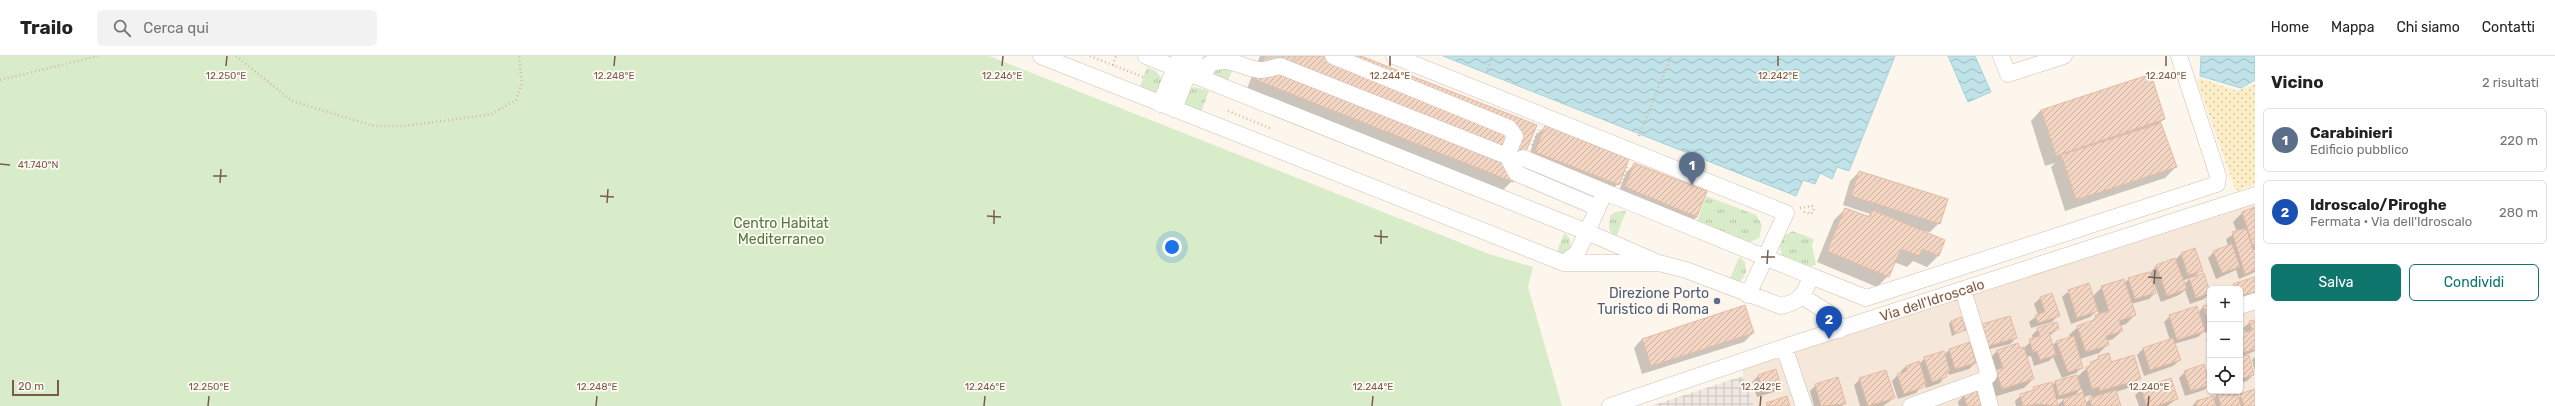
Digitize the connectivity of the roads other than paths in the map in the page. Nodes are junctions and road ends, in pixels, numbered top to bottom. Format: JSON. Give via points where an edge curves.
{"nodes":[{"id":1,"x":1041,"y":56,"type":"edge"},
{"id":2,"x":1146,"y":56,"type":"edge"},
{"id":3,"x":1195,"y":56,"type":"edge"},
{"id":4,"x":1333,"y":56,"type":"edge"},
{"id":5,"x":1394,"y":56,"type":"edge"},
{"id":6,"x":2001,"y":56,"type":"edge"},
{"id":7,"x":2064,"y":56,"type":"edge"},
{"id":8,"x":2179,"y":56,"type":"edge"},
{"id":9,"x":1282,"y":61,"type":"edge"},
{"id":10,"x":1180,"y":66,"type":"edge"},
{"id":11,"x":1167,"y":106,"type":"junction"},
{"id":12,"x":1519,"y":158,"type":"junction"},
{"id":13,"x":1611,"y":194,"type":"junction"},
{"id":14,"x":2255,"y":195,"type":"edge"},
{"id":15,"x":1598,"y":208,"type":"junction"},
{"id":16,"x":1587,"y":232,"type":"junction"},
{"id":17,"x":1765,"y":257,"type":"junction"},
{"id":18,"x":1564,"y":262,"type":"junction"},
{"id":19,"x":1659,"y":263,"type":"junction"},
{"id":20,"x":1811,"y":276,"type":"junction"},
{"id":21,"x":1963,"y":290,"type":"junction"},
{"id":22,"x":1748,"y":295,"type":"junction"},
{"id":23,"x":1803,"y":296,"type":"junction"},
{"id":24,"x":2255,"y":301,"type":"edge"},
{"id":25,"x":2243,"y":305,"type":"edge"},
{"id":26,"x":1840,"y":330,"type":"junction"},
{"id":27,"x":1784,"y":347,"type":"junction"},
{"id":28,"x":1983,"y":380,"type":"junction"},
{"id":29,"x":1610,"y":406,"type":"edge"},
{"id":30,"x":1804,"y":406,"type":"edge"},
{"id":31,"x":1911,"y":406,"type":"edge"},
{"id":32,"x":1990,"y":406,"type":"edge"}],
"edges":[{"from":1,"to":11,"type":"street"},
{"from":2,"to":10,"type":"street"},
{"from":3,"to":10,"type":"street"},
{"from":4,"to":12,"type":"street","via":[[1508,128],[1515,136]]},
{"from":5,"to":17,"type":"street","via":[[1786,213]]},
{"from":6,"to":7,"type":"street","via":[[2008,74]]},
{"from":8,"to":20,"type":"street","via":[[2218,176],[2217,184],[1866,298]]},
{"from":9,"to":10,"type":"street","via":[[1259,70],[1228,58],[1209,64]]},
{"from":9,"to":12,"type":"street"},
{"from":10,"to":11,"type":"street"},
{"from":10,"to":16,"type":"street"},
{"from":11,"to":18,"type":"street"},
{"from":12,"to":13,"type":"street"},
{"from":12,"to":15,"type":"street","via":[[1516,174]]},
{"from":13,"to":15,"type":"street"},
{"from":13,"to":17,"type":"street"},
{"from":14,"to":21,"type":"street","name":"Via dell'Idroscalo"},
{"from":15,"to":16,"type":"street"},
{"from":16,"to":18,"type":"street","via":[[1577,253]]},
{"from":16,"to":19,"type":"street"},
{"from":17,"to":20,"type":"street"},
{"from":17,"to":22,"type":"street"},
{"from":18,"to":19,"type":"street"},
{"from":19,"to":22,"type":"street","via":[[1686,270]]},
{"from":20,"to":23,"type":"street"},
{"from":21,"to":26,"type":"street","name":"Via dell'Idroscalo"},
{"from":21,"to":28,"type":"street","via":[[1989,375]]},
{"from":22,"to":23,"type":"street","via":[[1781,306],[1793,304]]},
{"from":23,"to":26,"type":"street","via":[[1832,315]]},
{"from":24,"to":25,"type":"street"},
{"from":26,"to":27,"type":"street","name":"Via dell'Idroscalo"},
{"from":27,"to":29,"type":"street","name":"Via dell'Idroscalo"},
{"from":27,"to":30,"type":"street"},
{"from":28,"to":31,"type":"street"},
{"from":28,"to":32,"type":"street"}]}
